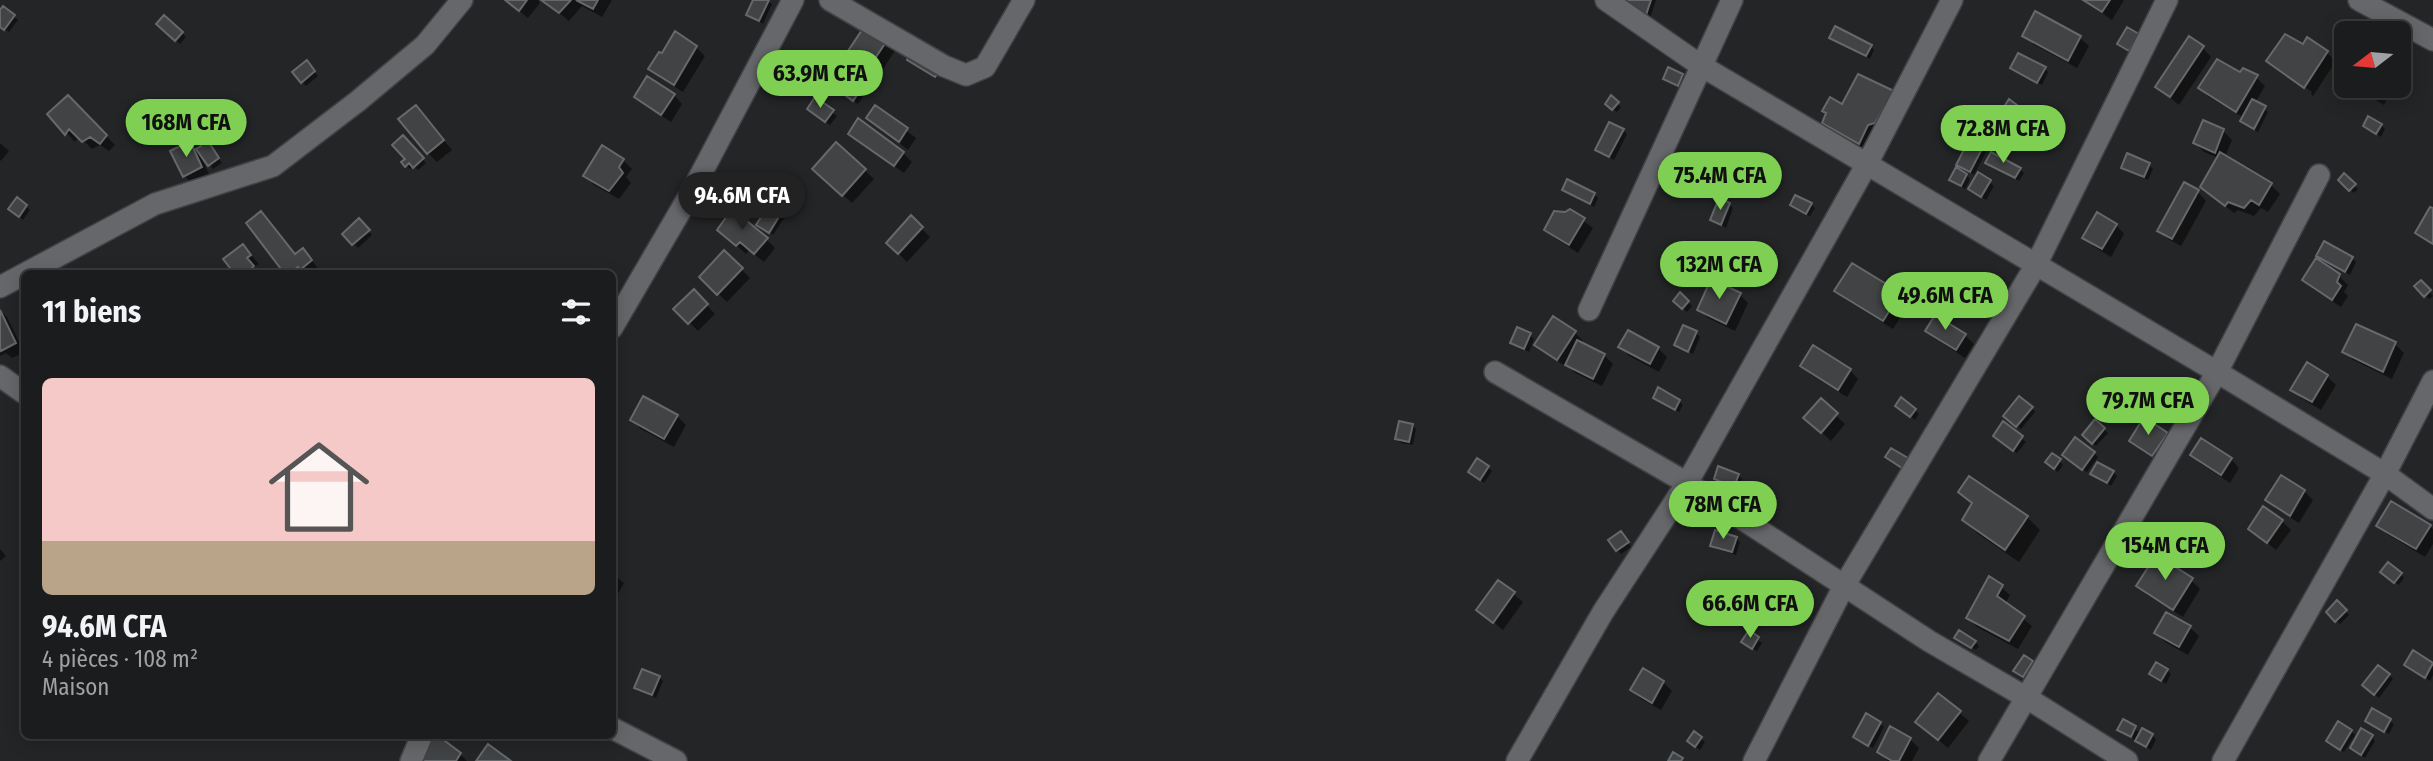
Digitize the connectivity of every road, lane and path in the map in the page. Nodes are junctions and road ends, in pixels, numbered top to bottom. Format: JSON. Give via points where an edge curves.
{"nodes":[{"id":1,"x":462,"y":0,"type":"edge"},
{"id":2,"x":793,"y":0,"type":"edge"},
{"id":3,"x":830,"y":0,"type":"edge"},
{"id":4,"x":1024,"y":0,"type":"edge"},
{"id":5,"x":1606,"y":0,"type":"edge"},
{"id":6,"x":1732,"y":0,"type":"edge"},
{"id":7,"x":1952,"y":0,"type":"edge"},
{"id":8,"x":2166,"y":0,"type":"edge"},
{"id":9,"x":2363,"y":1,"type":"edge"},
{"id":10,"x":2433,"y":40,"type":"edge"},
{"id":11,"x":1700,"y":65,"type":"junction"},
{"id":12,"x":1867,"y":164,"type":"junction"},
{"id":13,"x":2319,"y":175,"type":"dead end"},
{"id":14,"x":2036,"y":265,"type":"junction"},
{"id":15,"x":32,"y":270,"type":"edge"},
{"id":16,"x":21,"y":276,"type":"edge"},
{"id":17,"x":0,"y":287,"type":"edge"},
{"id":18,"x":1589,"y":310,"type":"dead end"},
{"id":19,"x":616,"y":321,"type":"edge"},
{"id":20,"x":1495,"y":372,"type":"dead end"},
{"id":21,"x":2217,"y":372,"type":"junction"},
{"id":22,"x":0,"y":376,"type":"edge"},
{"id":23,"x":2433,"y":382,"type":"edge"},
{"id":24,"x":21,"y":391,"type":"edge"},
{"id":25,"x":2385,"y":474,"type":"junction"},
{"id":26,"x":1688,"y":483,"type":"junction"},
{"id":27,"x":2433,"y":509,"type":"edge"},
{"id":28,"x":1844,"y":586,"type":"junction"},
{"id":29,"x":2027,"y":698,"type":"junction"},
{"id":30,"x":616,"y":730,"type":"edge"},
{"id":31,"x":420,"y":739,"type":"edge"},
{"id":32,"x":411,"y":761,"type":"edge"},
{"id":33,"x":676,"y":761,"type":"edge"},
{"id":34,"x":1517,"y":761,"type":"edge"},
{"id":35,"x":1754,"y":761,"type":"edge"},
{"id":36,"x":1989,"y":761,"type":"edge"},
{"id":37,"x":2127,"y":761,"type":"edge"},
{"id":38,"x":2223,"y":761,"type":"edge"}],
"edges":[{"from":1,"to":15,"type":"street","via":[[425,45],[273,166],[155,204]]},
{"from":2,"to":19,"type":"street","via":[[692,191]]},
{"from":3,"to":4,"type":"street","via":[[966,75],[985,67]]},
{"from":5,"to":11,"type":"street"},
{"from":6,"to":11,"type":"street"},
{"from":7,"to":12,"type":"street"},
{"from":8,"to":14,"type":"street"},
{"from":9,"to":10,"type":"street"},
{"from":11,"to":12,"type":"street"},
{"from":11,"to":18,"type":"street"},
{"from":12,"to":14,"type":"street"},
{"from":12,"to":26,"type":"street"},
{"from":13,"to":21,"type":"street"},
{"from":14,"to":21,"type":"street"},
{"from":14,"to":28,"type":"street"},
{"from":16,"to":17,"type":"street"},
{"from":20,"to":26,"type":"street"},
{"from":21,"to":25,"type":"street"},
{"from":21,"to":29,"type":"street"},
{"from":22,"to":24,"type":"street"},
{"from":23,"to":25,"type":"street"},
{"from":25,"to":27,"type":"street"},
{"from":25,"to":38,"type":"street"},
{"from":26,"to":28,"type":"street"},
{"from":26,"to":34,"type":"street","via":[[1603,612]]},
{"from":28,"to":29,"type":"street"},
{"from":28,"to":35,"type":"street"},
{"from":29,"to":36,"type":"street"},
{"from":29,"to":37,"type":"street"},
{"from":30,"to":33,"type":"street"},
{"from":31,"to":32,"type":"street"}]}
